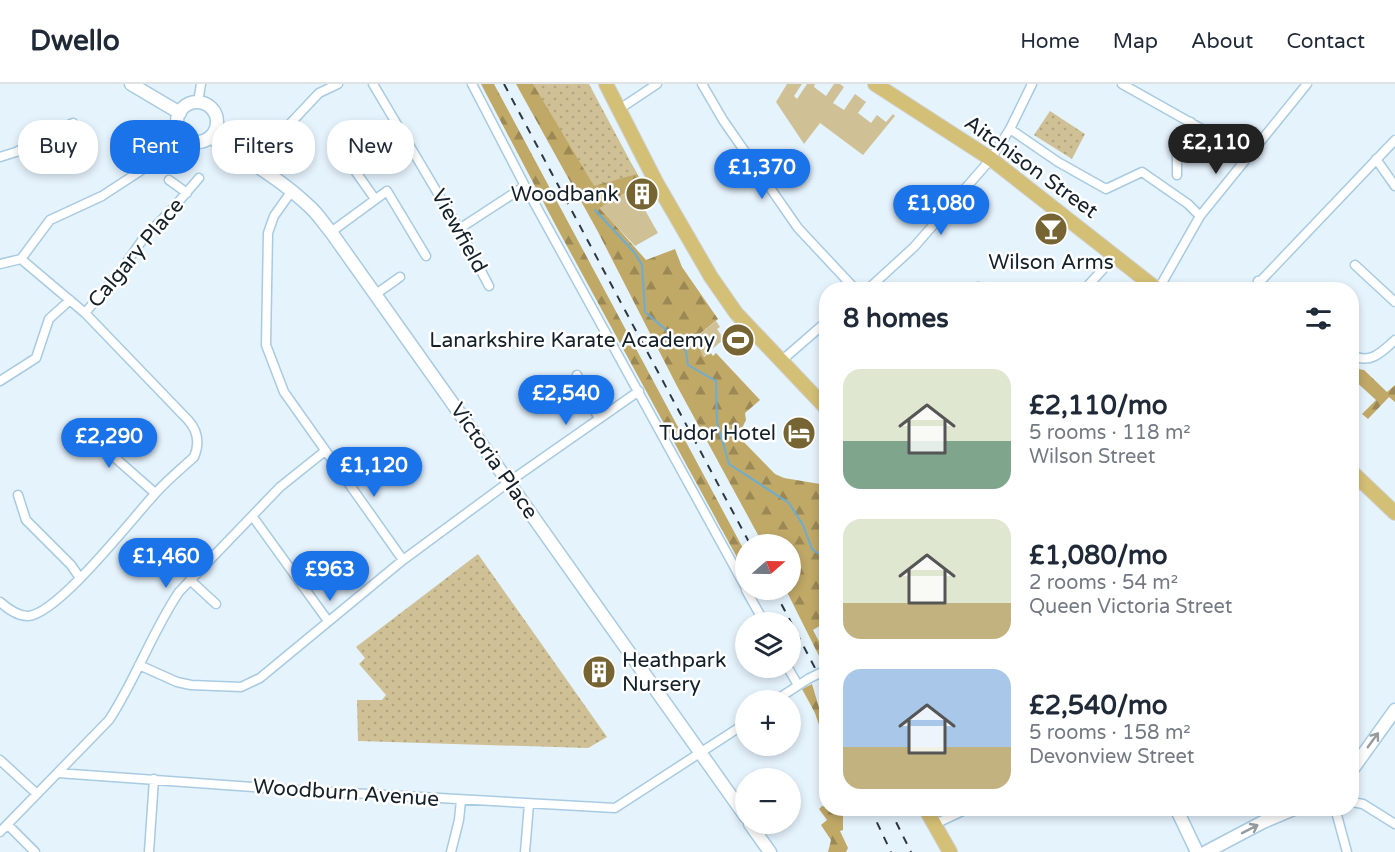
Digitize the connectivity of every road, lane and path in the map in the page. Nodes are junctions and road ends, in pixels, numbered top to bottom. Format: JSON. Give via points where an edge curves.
{"nodes":[{"id":1,"x":131,"y":84,"type":"edge"},
{"id":2,"x":201,"y":84,"type":"edge"},
{"id":3,"x":338,"y":84,"type":"edge"},
{"id":4,"x":373,"y":84,"type":"edge"},
{"id":5,"x":472,"y":84,"type":"edge"},
{"id":6,"x":606,"y":84,"type":"edge"},
{"id":7,"x":657,"y":84,"type":"edge"},
{"id":8,"x":702,"y":84,"type":"edge"},
{"id":9,"x":1032,"y":84,"type":"edge"},
{"id":10,"x":1122,"y":84,"type":"edge"},
{"id":11,"x":1307,"y":84,"type":"edge"},
{"id":12,"x":880,"y":86,"type":"edge"},
{"id":13,"x":198,"y":102,"type":"junction"},
{"id":14,"x":618,"y":110,"type":"junction"},
{"id":15,"x":180,"y":113,"type":"junction"},
{"id":16,"x":178,"y":120,"type":"edge"},
{"id":17,"x":294,"y":120,"type":"edge"},
{"id":18,"x":1191,"y":122,"type":"junction"},
{"id":19,"x":1010,"y":129,"type":"junction"},
{"id":20,"x":210,"y":137,"type":"joint"},
{"id":21,"x":1395,"y":140,"type":"edge"},
{"id":22,"x":200,"y":141,"type":"edge"},
{"id":23,"x":18,"y":151,"type":"edge"},
{"id":24,"x":1248,"y":155,"type":"junction"},
{"id":25,"x":0,"y":157,"type":"edge"},
{"id":26,"x":991,"y":159,"type":"junction"},
{"id":27,"x":1376,"y":159,"type":"junction"},
{"id":28,"x":136,"y":174,"type":"edge"},
{"id":29,"x":267,"y":174,"type":"edge"},
{"id":30,"x":357,"y":174,"type":"edge"},
{"id":31,"x":1177,"y":175,"type":"dead end"},
{"id":32,"x":199,"y":178,"type":"dead end"},
{"id":33,"x":169,"y":180,"type":"dead end"},
{"id":34,"x":525,"y":186,"type":"junction"},
{"id":35,"x":1395,"y":186,"type":"edge"},
{"id":36,"x":291,"y":192,"type":"junction"},
{"id":37,"x":187,"y":193,"type":"junction"},
{"id":38,"x":375,"y":199,"type":"junction"},
{"id":39,"x":1200,"y":216,"type":"junction"},
{"id":40,"x":459,"y":229,"type":"junction"},
{"id":41,"x":331,"y":232,"type":"junction"},
{"id":42,"x":426,"y":256,"type":"dead end"},
{"id":43,"x":1115,"y":256,"type":"junction"},
{"id":44,"x":21,"y":259,"type":"junction"},
{"id":45,"x":0,"y":264,"type":"edge"},
{"id":46,"x":1355,"y":266,"type":"dead end"},
{"id":47,"x":400,"y":277,"type":"dead end"},
{"id":48,"x":1258,"y":281,"type":"edge"},
{"id":49,"x":849,"y":282,"type":"edge"},
{"id":50,"x":876,"y":282,"type":"edge"},
{"id":51,"x":1091,"y":282,"type":"edge"},
{"id":52,"x":1148,"y":282,"type":"edge"},
{"id":53,"x":1163,"y":282,"type":"edge"},
{"id":54,"x":489,"y":286,"type":"dead end"},
{"id":55,"x":376,"y":294,"type":"junction"},
{"id":56,"x":70,"y":300,"type":"junction"},
{"id":57,"x":1395,"y":302,"type":"edge"},
{"id":58,"x":85,"y":313,"type":"junction"},
{"id":59,"x":819,"y":328,"type":"edge"},
{"id":60,"x":1395,"y":340,"type":"edge"},
{"id":61,"x":1359,"y":358,"type":"edge"},
{"id":62,"x":780,"y":362,"type":"junction"},
{"id":63,"x":577,"y":375,"type":"dead end"},
{"id":64,"x":0,"y":381,"type":"edge"},
{"id":65,"x":639,"y":391,"type":"junction"},
{"id":66,"x":819,"y":401,"type":"edge"},
{"id":67,"x":599,"y":418,"type":"junction"},
{"id":68,"x":80,"y":426,"type":"dead end"},
{"id":69,"x":325,"y":451,"type":"junction"},
{"id":70,"x":509,"y":482,"type":"junction"},
{"id":71,"x":1359,"y":485,"type":"edge"},
{"id":72,"x":155,"y":493,"type":"junction"},
{"id":73,"x":18,"y":495,"type":"dead end"},
{"id":74,"x":1395,"y":513,"type":"edge"},
{"id":75,"x":253,"y":517,"type":"junction"},
{"id":76,"x":403,"y":560,"type":"junction"},
{"id":77,"x":735,"y":569,"type":"edge"},
{"id":78,"x":80,"y":578,"type":"junction"},
{"id":79,"x":190,"y":580,"type":"junction"},
{"id":80,"x":0,"y":602,"type":"edge"},
{"id":81,"x":216,"y":604,"type":"dead end"},
{"id":82,"x":328,"y":621,"type":"junction"},
{"id":83,"x":139,"y":665,"type":"junction"},
{"id":84,"x":819,"y":674,"type":"edge"},
{"id":85,"x":794,"y":678,"type":"edge"},
{"id":86,"x":798,"y":685,"type":"junction"},
{"id":87,"x":791,"y":690,"type":"edge"},
{"id":88,"x":1395,"y":710,"type":"edge"},
{"id":89,"x":735,"y":730,"type":"edge"},
{"id":90,"x":700,"y":753,"type":"junction"},
{"id":91,"x":0,"y":760,"type":"edge"},
{"id":92,"x":1359,"y":760,"type":"edge"},
{"id":93,"x":58,"y":773,"type":"junction"},
{"id":94,"x":154,"y":779,"type":"junction"},
{"id":95,"x":37,"y":794,"type":"junction"},
{"id":96,"x":461,"y":800,"type":"junction"},
{"id":97,"x":735,"y":802,"type":"edge"},
{"id":98,"x":1359,"y":803,"type":"edge"},
{"id":99,"x":529,"y":804,"type":"junction"},
{"id":100,"x":929,"y":816,"type":"edge"},
{"id":101,"x":953,"y":816,"type":"edge"},
{"id":102,"x":1180,"y":816,"type":"edge"},
{"id":103,"x":1277,"y":816,"type":"edge"},
{"id":104,"x":1338,"y":816,"type":"edge"},
{"id":105,"x":1395,"y":824,"type":"edge"},
{"id":106,"x":8,"y":825,"type":"junction"},
{"id":107,"x":933,"y":825,"type":"junction"},
{"id":108,"x":0,"y":832,"type":"edge"},
{"id":109,"x":757,"y":834,"type":"edge"},
{"id":110,"x":35,"y":852,"type":"edge"},
{"id":111,"x":149,"y":852,"type":"edge"},
{"id":112,"x":451,"y":852,"type":"edge"},
{"id":113,"x":525,"y":852,"type":"edge"},
{"id":114,"x":770,"y":852,"type":"edge"},
{"id":115,"x":950,"y":852,"type":"edge"},
{"id":116,"x":1197,"y":852,"type":"edge"},
{"id":117,"x":1206,"y":852,"type":"edge"},
{"id":118,"x":1347,"y":852,"type":"edge"}],
"edges":[{"from":1,"to":15,"type":"street"},
{"from":2,"to":13,"type":"street"},
{"from":3,"to":17,"type":"street","via":[[319,93]]},
{"from":4,"to":40,"type":"street","name":"Viewfield"},
{"from":5,"to":34,"type":"street"},
{"from":6,"to":14,"type":"main road"},
{"from":7,"to":14,"type":"street"},
{"from":8,"to":49,"type":"street","via":[[798,228]]},
{"from":9,"to":19,"type":"street"},
{"from":10,"to":18,"type":"street"},
{"from":11,"to":24,"type":"street"},
{"from":12,"to":26,"type":"main road","name":"Aitchison Street"},
{"from":13,"to":15,"type":"street"},
{"from":13,"to":20,"type":"street","via":[[215,113],[217,126]]},
{"from":14,"to":62,"type":"main road","via":[[711,277],[736,313]]},
{"from":15,"to":16,"type":"street"},
{"from":18,"to":24,"type":"street"},
{"from":18,"to":31,"type":"street","via":[[1177,148]]},
{"from":19,"to":26,"type":"street"},
{"from":19,"to":39,"type":"street","via":[[1106,189],[1142,172]]},
{"from":20,"to":22,"type":"street"},
{"from":21,"to":27,"type":"street"},
{"from":23,"to":25,"type":"street"},
{"from":24,"to":39,"type":"street"},
{"from":26,"to":43,"type":"main road","name":"Aitchison Street"},
{"from":26,"to":50,"type":"street","via":[[914,247]]},
{"from":27,"to":35,"type":"street"},
{"from":27,"to":48,"type":"street"},
{"from":28,"to":44,"type":"street","via":[[102,196],[50,220]]},
{"from":29,"to":36,"type":"street","name":"Victoria Place"},
{"from":30,"to":38,"type":"street"},
{"from":32,"to":37,"type":"street","name":"Calgary Place"},
{"from":33,"to":37,"type":"street","name":"Calgary Place"},
{"from":34,"to":40,"type":"street"},
{"from":34,"to":65,"type":"street"},
{"from":36,"to":41,"type":"street","name":"Victoria Place","via":[[311,207]]},
{"from":36,"to":69,"type":"street","via":[[274,216],[268,233],[266,345],[284,392]]},
{"from":37,"to":58,"type":"street","name":"Calgary Place","via":[[143,239]]},
{"from":38,"to":41,"type":"street"},
{"from":38,"to":42,"type":"street","via":[[387,191]]},
{"from":39,"to":53,"type":"street"},
{"from":40,"to":54,"type":"street","name":"Viewfield"},
{"from":41,"to":55,"type":"street","name":"Victoria Place"},
{"from":43,"to":51,"type":"street"},
{"from":43,"to":52,"type":"main road","name":"Aitchison Street"},
{"from":44,"to":45,"type":"street"},
{"from":44,"to":56,"type":"street"},
{"from":46,"to":57,"type":"street"},
{"from":47,"to":55,"type":"street"},
{"from":55,"to":70,"type":"street","name":"Victoria Place"},
{"from":56,"to":58,"type":"street"},
{"from":56,"to":64,"type":"street","via":[[49,319],[36,358]]},
{"from":58,"to":72,"type":"street","via":[[195,428],[198,449],[194,457]]},
{"from":59,"to":62,"type":"street"},
{"from":60,"to":61,"type":"street","via":[[1372,358]]},
{"from":62,"to":66,"type":"main road"},
{"from":63,"to":67,"type":"street"},
{"from":65,"to":67,"type":"street"},
{"from":65,"to":77,"type":"street"},
{"from":67,"to":70,"type":"street"},
{"from":68,"to":72,"type":"street"},
{"from":69,"to":75,"type":"street","via":[[280,487]]},
{"from":69,"to":76,"type":"street"},
{"from":70,"to":76,"type":"street"},
{"from":70,"to":90,"type":"street","name":"Victoria Place"},
{"from":71,"to":74,"type":"main road"},
{"from":72,"to":78,"type":"street"},
{"from":73,"to":78,"type":"street","via":[[26,520]]},
{"from":75,"to":79,"type":"street"},
{"from":75,"to":82,"type":"street"},
{"from":76,"to":82,"type":"street"},
{"from":78,"to":80,"type":"street","via":[[50,607],[30,616],[17,615]]},
{"from":79,"to":81,"type":"street"},
{"from":79,"to":83,"type":"street","via":[[171,605]]},
{"from":82,"to":83,"type":"street","via":[[260,678],[241,687],[177,682]]},
{"from":83,"to":93,"type":"street","via":[[110,720]]},
{"from":84,"to":86,"type":"street","bridge":true},
{"from":85,"to":86,"type":"street"},
{"from":86,"to":87,"type":"street"},
{"from":92,"to":88,"type":"street","one_way":true},
{"from":89,"to":90,"type":"street","name":"Woodburn Avenue"},
{"from":90,"to":97,"type":"street","name":"Victoria Place"},
{"from":90,"to":99,"type":"street","name":"Woodburn Avenue","via":[[618,807]]},
{"from":91,"to":95,"type":"street"},
{"from":93,"to":94,"type":"street","name":"Woodburn Avenue"},
{"from":93,"to":95,"type":"street"},
{"from":94,"to":96,"type":"street","name":"Woodburn Avenue"},
{"from":94,"to":111,"type":"street"},
{"from":95,"to":106,"type":"street"},
{"from":96,"to":99,"type":"street","name":"Woodburn Avenue"},
{"from":96,"to":112,"type":"street"},
{"from":98,"to":105,"type":"street"},
{"from":99,"to":113,"type":"street"},
{"from":100,"to":107,"type":"main road"},
{"from":101,"to":107,"type":"street"},
{"from":102,"to":116,"type":"street"},
{"from":117,"to":103,"type":"street","one_way":true},
{"from":104,"to":118,"type":"street"},
{"from":106,"to":108,"type":"street"},
{"from":106,"to":110,"type":"street"},
{"from":107,"to":115,"type":"main road"},
{"from":109,"to":114,"type":"street"}]}
